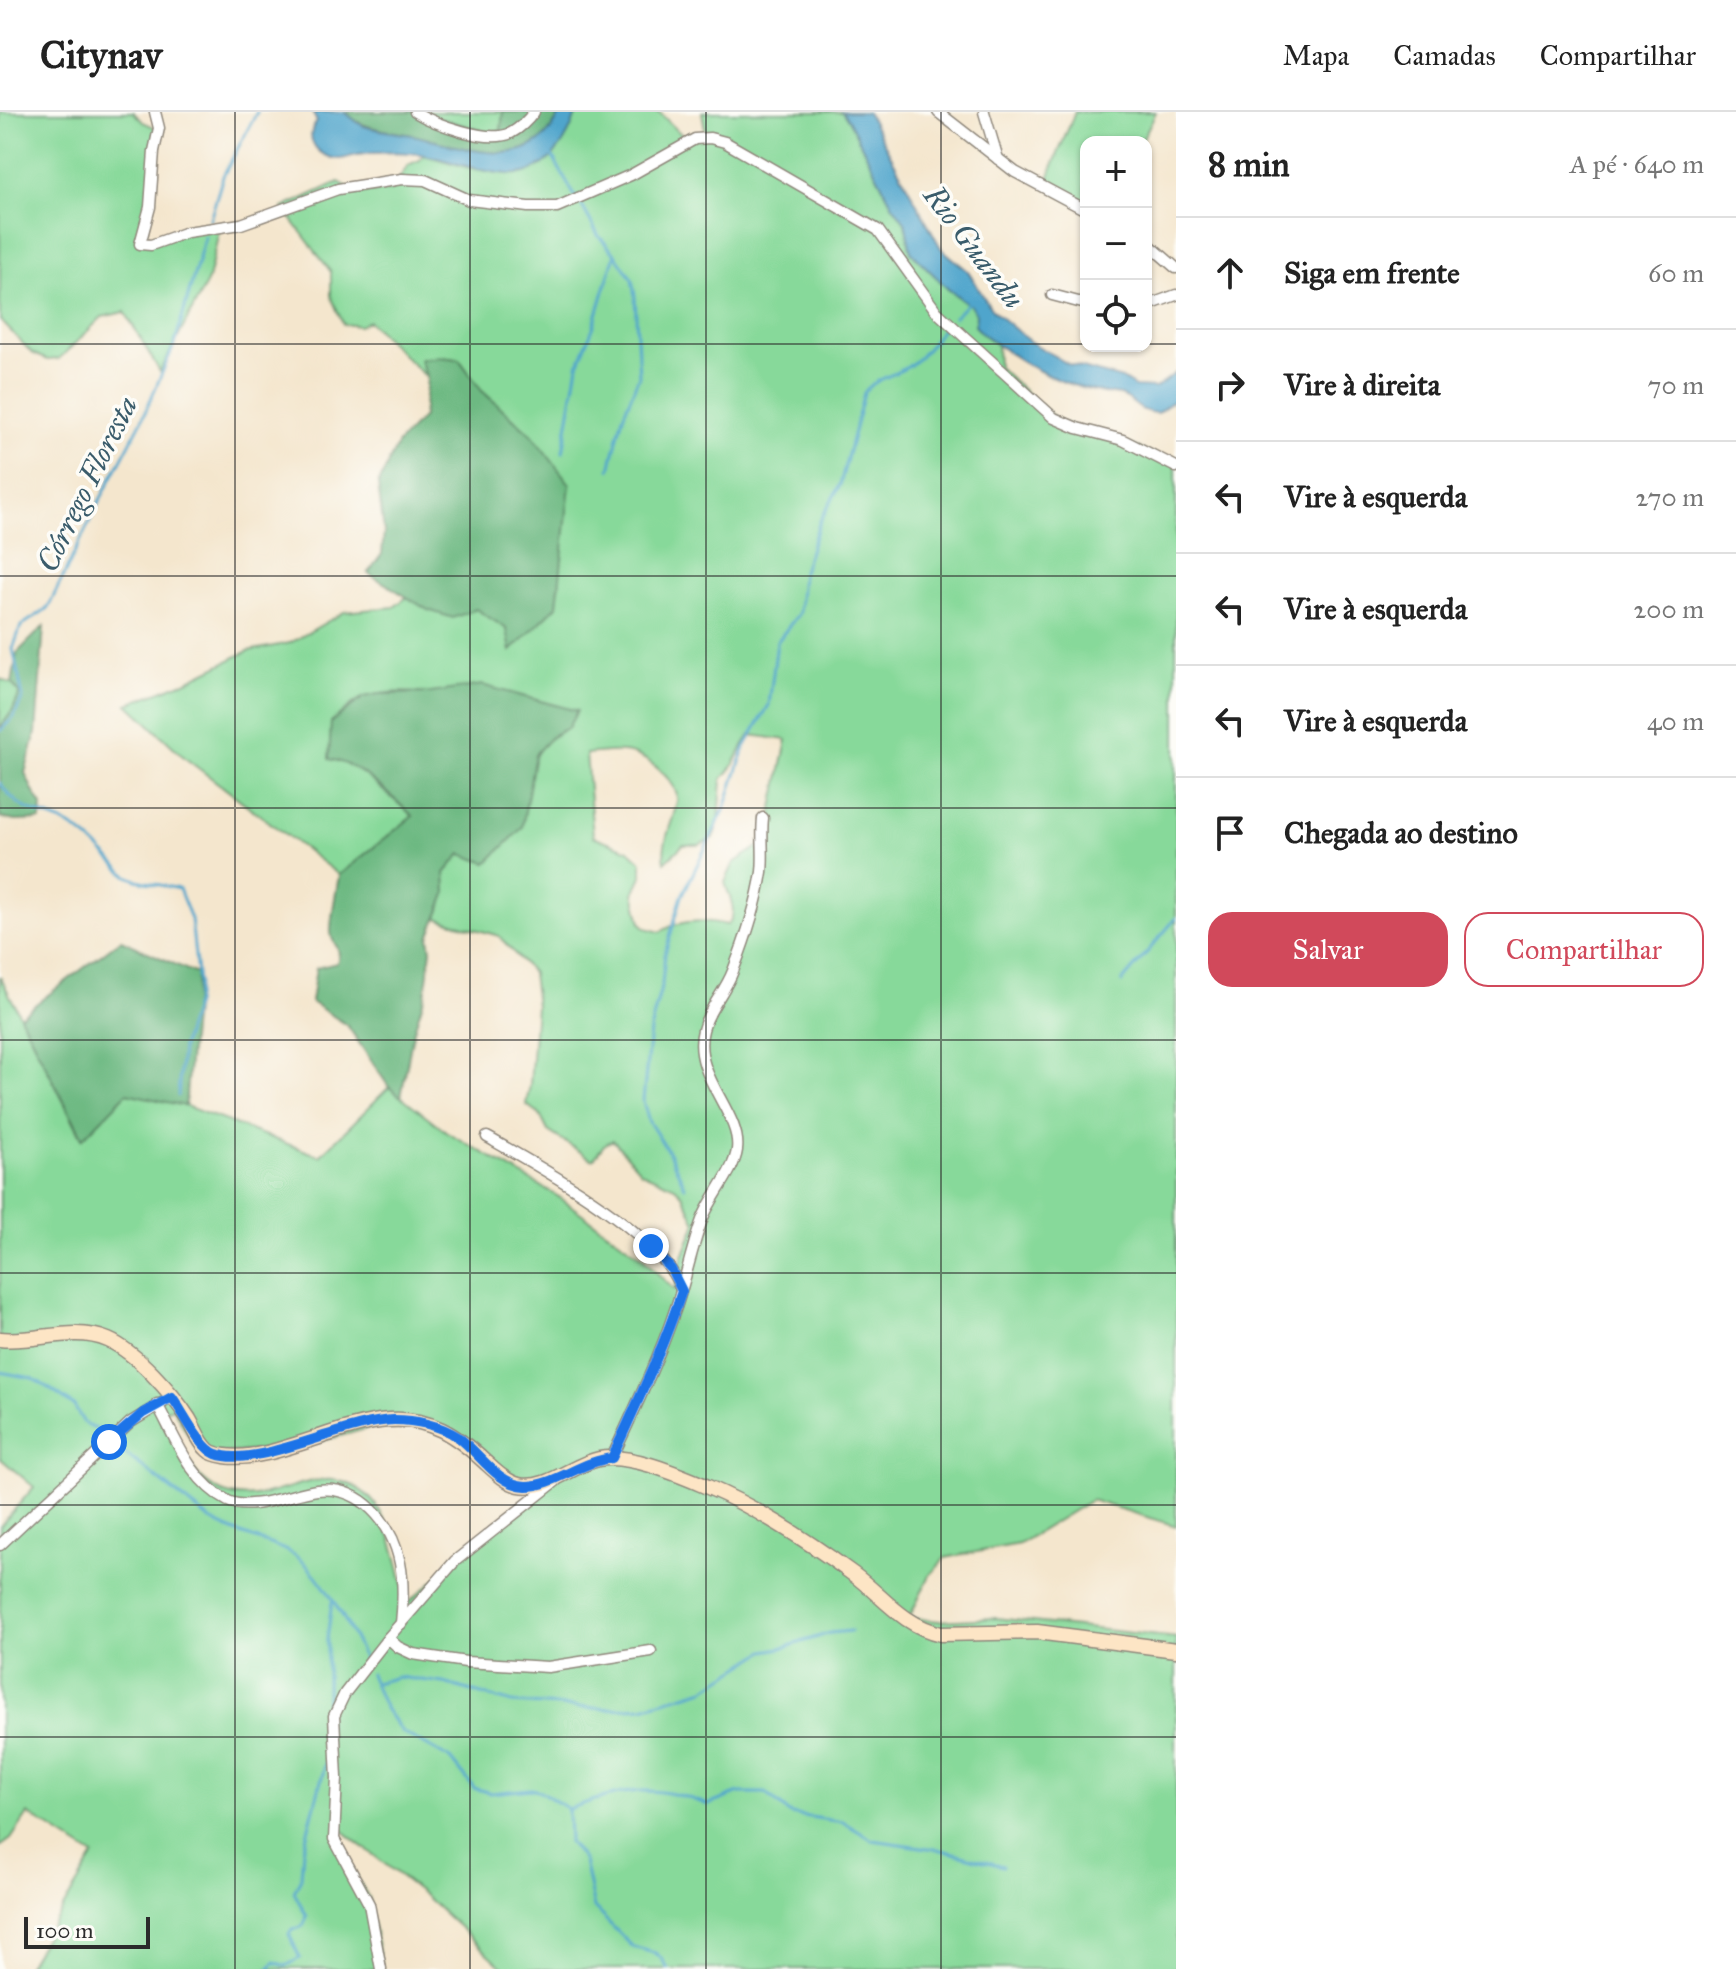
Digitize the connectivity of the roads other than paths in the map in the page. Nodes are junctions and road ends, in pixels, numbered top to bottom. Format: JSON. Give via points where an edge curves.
{"nodes":[{"id":1,"x":155,"y":112,"type":"edge"},
{"id":2,"x":415,"y":112,"type":"edge"},
{"id":3,"x":534,"y":112,"type":"edge"},
{"id":4,"x":938,"y":112,"type":"edge"},
{"id":5,"x":984,"y":112,"type":"edge"},
{"id":6,"x":998,"y":159,"type":"junction"},
{"id":7,"x":1082,"y":208,"type":"edge"},
{"id":8,"x":1152,"y":247,"type":"edge"},
{"id":9,"x":1176,"y":268,"type":"edge"},
{"id":10,"x":1052,"y":295,"type":"dead end"},
{"id":11,"x":1176,"y":295,"type":"edge"},
{"id":12,"x":1080,"y":302,"type":"edge"},
{"id":13,"x":1152,"y":304,"type":"edge"},
{"id":14,"x":1176,"y":467,"type":"edge"},
{"id":15,"x":763,"y":818,"type":"dead end"},
{"id":16,"x":487,"y":1137,"type":"dead end"},
{"id":17,"x":682,"y":1291,"type":"junction"},
{"id":18,"x":0,"y":1339,"type":"edge"},
{"id":19,"x":172,"y":1397,"type":"junction"},
{"id":20,"x":157,"y":1404,"type":"junction"},
{"id":21,"x":612,"y":1458,"type":"junction"},
{"id":22,"x":567,"y":1472,"type":"junction"},
{"id":23,"x":0,"y":1545,"type":"edge"},
{"id":24,"x":401,"y":1624,"type":"junction"},
{"id":25,"x":388,"y":1638,"type":"junction"},
{"id":26,"x":1176,"y":1650,"type":"edge"},
{"id":27,"x":651,"y":1651,"type":"dead end"},
{"id":28,"x":381,"y":1969,"type":"edge"}],
"edges":[{"from":1,"to":14,"type":"street","via":[[159,128],[140,244],[151,245],[187,232],[241,224],[338,189],[402,179],[425,180],[469,200],[557,207],[631,175],[695,139],[725,142],[878,230],[937,312],[1050,415],[1117,437]]},
{"from":2,"to":3,"type":"street","via":[[490,136],[513,132]]},
{"from":4,"to":6,"type":"street"},
{"from":5,"to":6,"type":"street"},
{"from":6,"to":7,"type":"street"},
{"from":8,"to":9,"type":"street"},
{"from":10,"to":12,"type":"street"},
{"from":11,"to":13,"type":"street"},
{"from":15,"to":17,"type":"street","via":[[759,887],[738,958],[701,1044],[705,1068],[735,1132],[737,1151],[702,1219]]},
{"from":16,"to":17,"type":"street","via":[[568,1184],[651,1246]]},
{"from":17,"to":21,"type":"street","via":[[658,1360]]},
{"from":18,"to":19,"type":"main road","via":[[79,1334],[108,1340]]},
{"from":19,"to":20,"type":"street"},
{"from":19,"to":22,"type":"main road","via":[[207,1449],[227,1457],[289,1446],[373,1421],[401,1420],[457,1437],[517,1484],[542,1483]]},
{"from":20,"to":23,"type":"street"},
{"from":20,"to":24,"type":"street","via":[[188,1464],[229,1501],[252,1504],[330,1489],[350,1493],[368,1506],[385,1527],[398,1557]]},
{"from":21,"to":22,"type":"main road"},
{"from":21,"to":26,"type":"main road","via":[[627,1458],[709,1487],[789,1529],[894,1612],[929,1631],[1037,1632]]},
{"from":22,"to":24,"type":"street","via":[[455,1561]]},
{"from":24,"to":25,"type":"street"},
{"from":25,"to":27,"type":"street","via":[[413,1654],[507,1666],[560,1665]]},
{"from":25,"to":28,"type":"street","via":[[345,1693],[333,1725],[334,1839],[369,1904]]}]}
